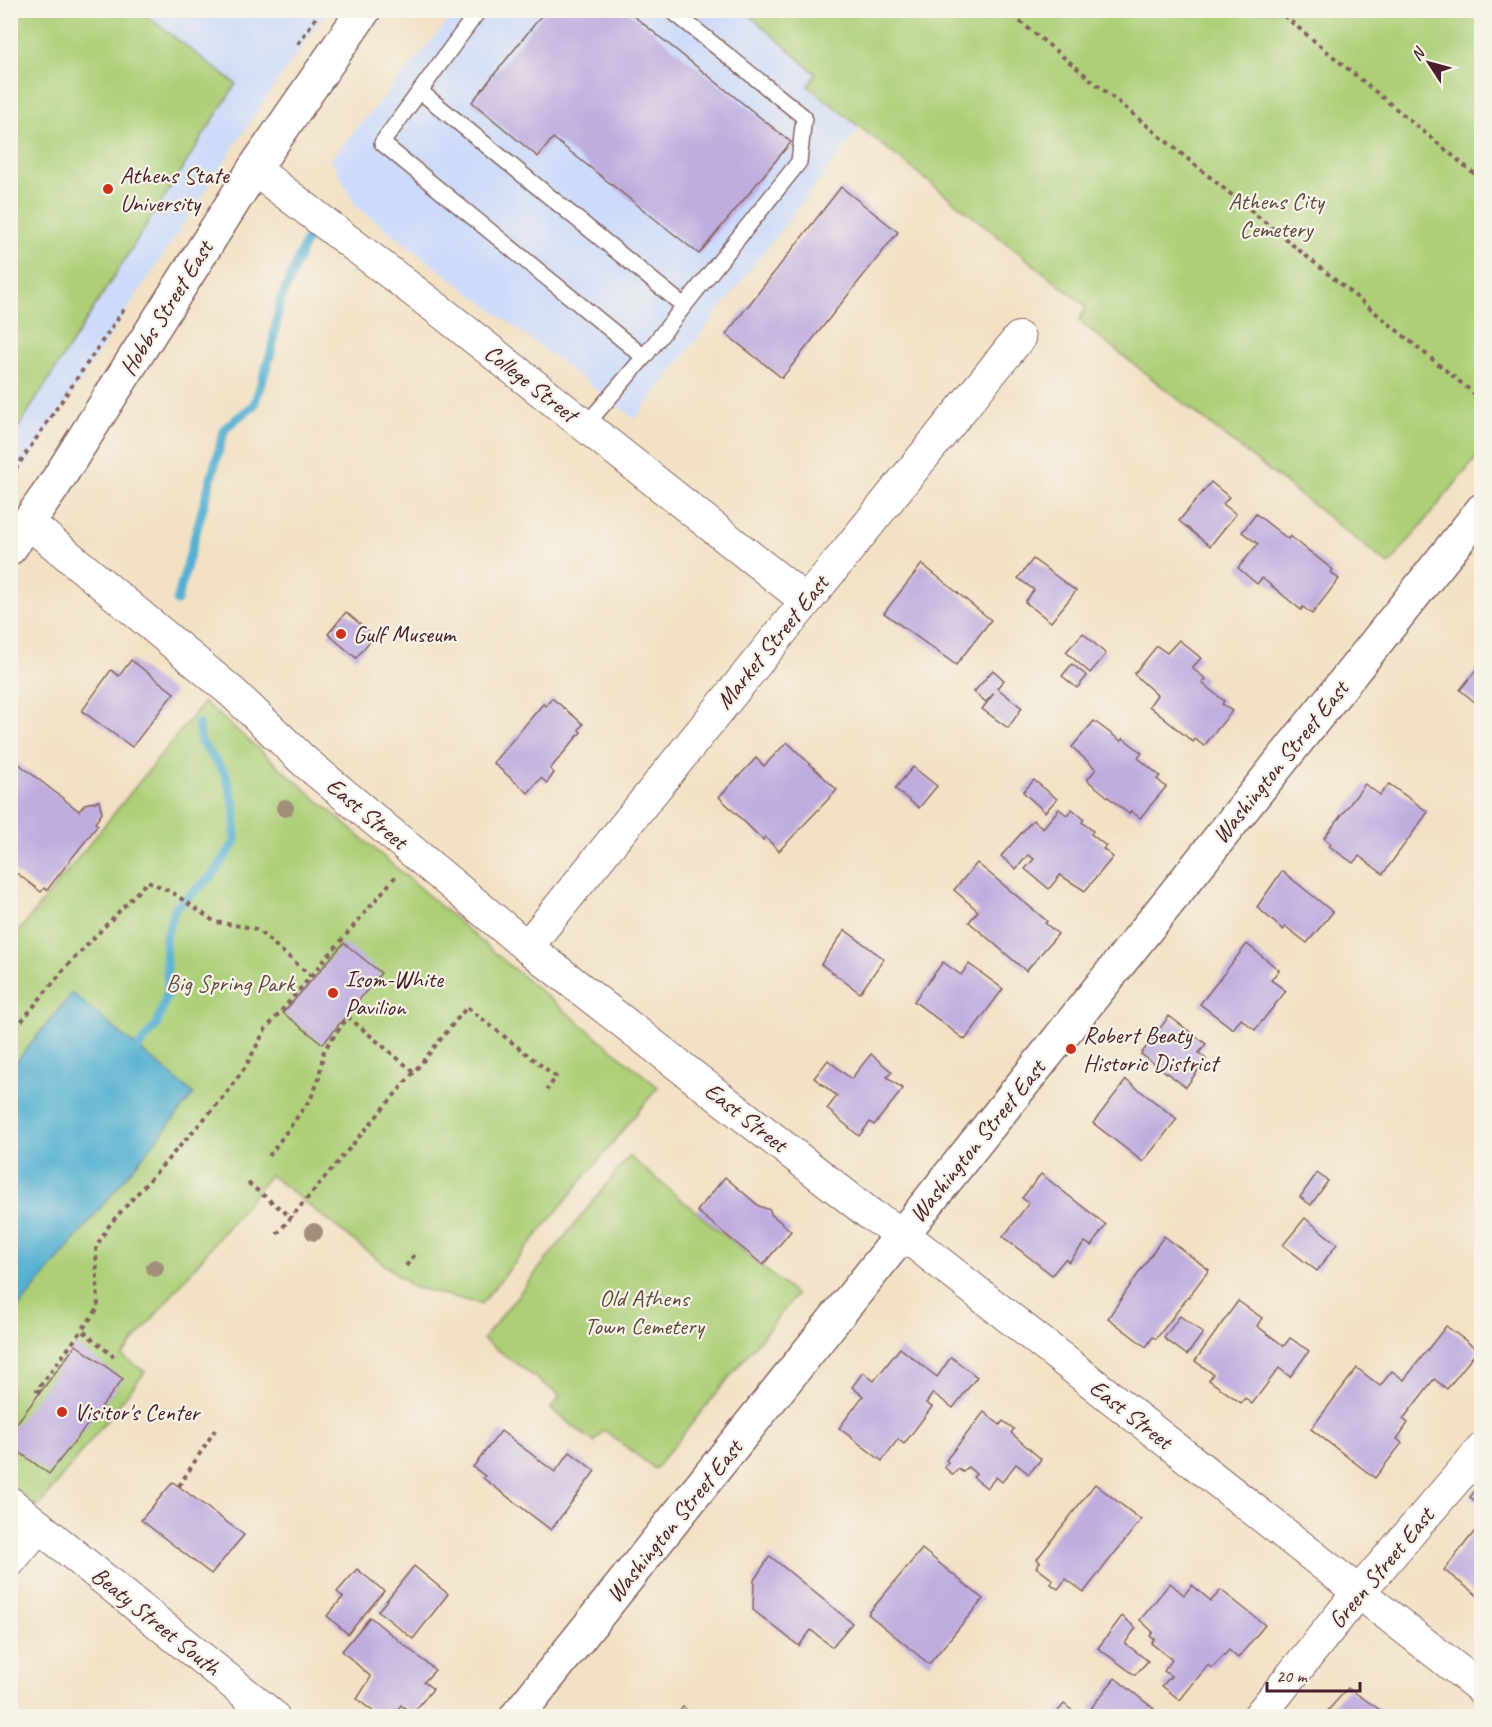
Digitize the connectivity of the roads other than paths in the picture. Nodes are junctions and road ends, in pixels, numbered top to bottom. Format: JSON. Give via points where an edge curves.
{"nodes":[{"id":1,"x":364,"y":10,"type":"edge"},
{"id":2,"x":670,"y":10,"type":"edge"},
{"id":3,"x":475,"y":12,"type":"edge"},
{"id":4,"x":422,"y":92,"type":"junction"},
{"id":5,"x":254,"y":169,"type":"junction"},
{"id":6,"x":684,"y":306,"type":"junction"},
{"id":7,"x":1018,"y":338,"type":"dead end"},
{"id":8,"x":644,"y":357,"type":"junction"},
{"id":9,"x":585,"y":426,"type":"junction"},
{"id":10,"x":1482,"y":510,"type":"edge"},
{"id":11,"x":20,"y":536,"type":"edge"},
{"id":12,"x":806,"y":600,"type":"junction"},
{"id":13,"x":527,"y":947,"type":"junction"},
{"id":14,"x":903,"y":1234,"type":"junction"},
{"id":15,"x":1482,"y":1449,"type":"edge"},
{"id":16,"x":10,"y":1503,"type":"edge"},
{"id":17,"x":39,"y":1526,"type":"junction"},
{"id":18,"x":10,"y":1561,"type":"edge"},
{"id":19,"x":1358,"y":1593,"type":"junction"},
{"id":20,"x":1482,"y":1689,"type":"edge"},
{"id":21,"x":273,"y":1716,"type":"edge"},
{"id":22,"x":517,"y":1716,"type":"edge"},
{"id":23,"x":1259,"y":1716,"type":"edge"}],
"edges":[{"from":1,"to":5,"type":"street","name":"Hobbs Street East"},
{"from":2,"to":6,"type":"lane","via":[[804,117],[799,162]]},
{"from":3,"to":4,"type":"lane"},
{"from":4,"to":6,"type":"lane"},
{"from":4,"to":8,"type":"lane","via":[[382,143]]},
{"from":5,"to":9,"type":"street","name":"College Street"},
{"from":5,"to":11,"type":"street","name":"Hobbs Street East"},
{"from":6,"to":8,"type":"lane"},
{"from":7,"to":12,"type":"street","name":"Market Street East"},
{"from":8,"to":9,"type":"lane"},
{"from":9,"to":12,"type":"street","name":"College Street"},
{"from":10,"to":14,"type":"street","name":"Washington Street East"},
{"from":11,"to":13,"type":"street","name":"East Street","via":[[233,693],[304,761]]},
{"from":12,"to":13,"type":"street","name":"Market Street East"},
{"from":13,"to":14,"type":"street","name":"East Street","via":[[871,1215]]},
{"from":14,"to":19,"type":"street","name":"East Street"},
{"from":14,"to":22,"type":"street","name":"Washington Street East"},
{"from":15,"to":19,"type":"street","name":"Green Street East"},
{"from":16,"to":17,"type":"street","name":"Beaty Street South"},
{"from":17,"to":18,"type":"street"},
{"from":17,"to":21,"type":"street","name":"Beaty Street South"},
{"from":19,"to":20,"type":"street","name":"East Street"},
{"from":19,"to":23,"type":"street","name":"Green Street East"}]}
